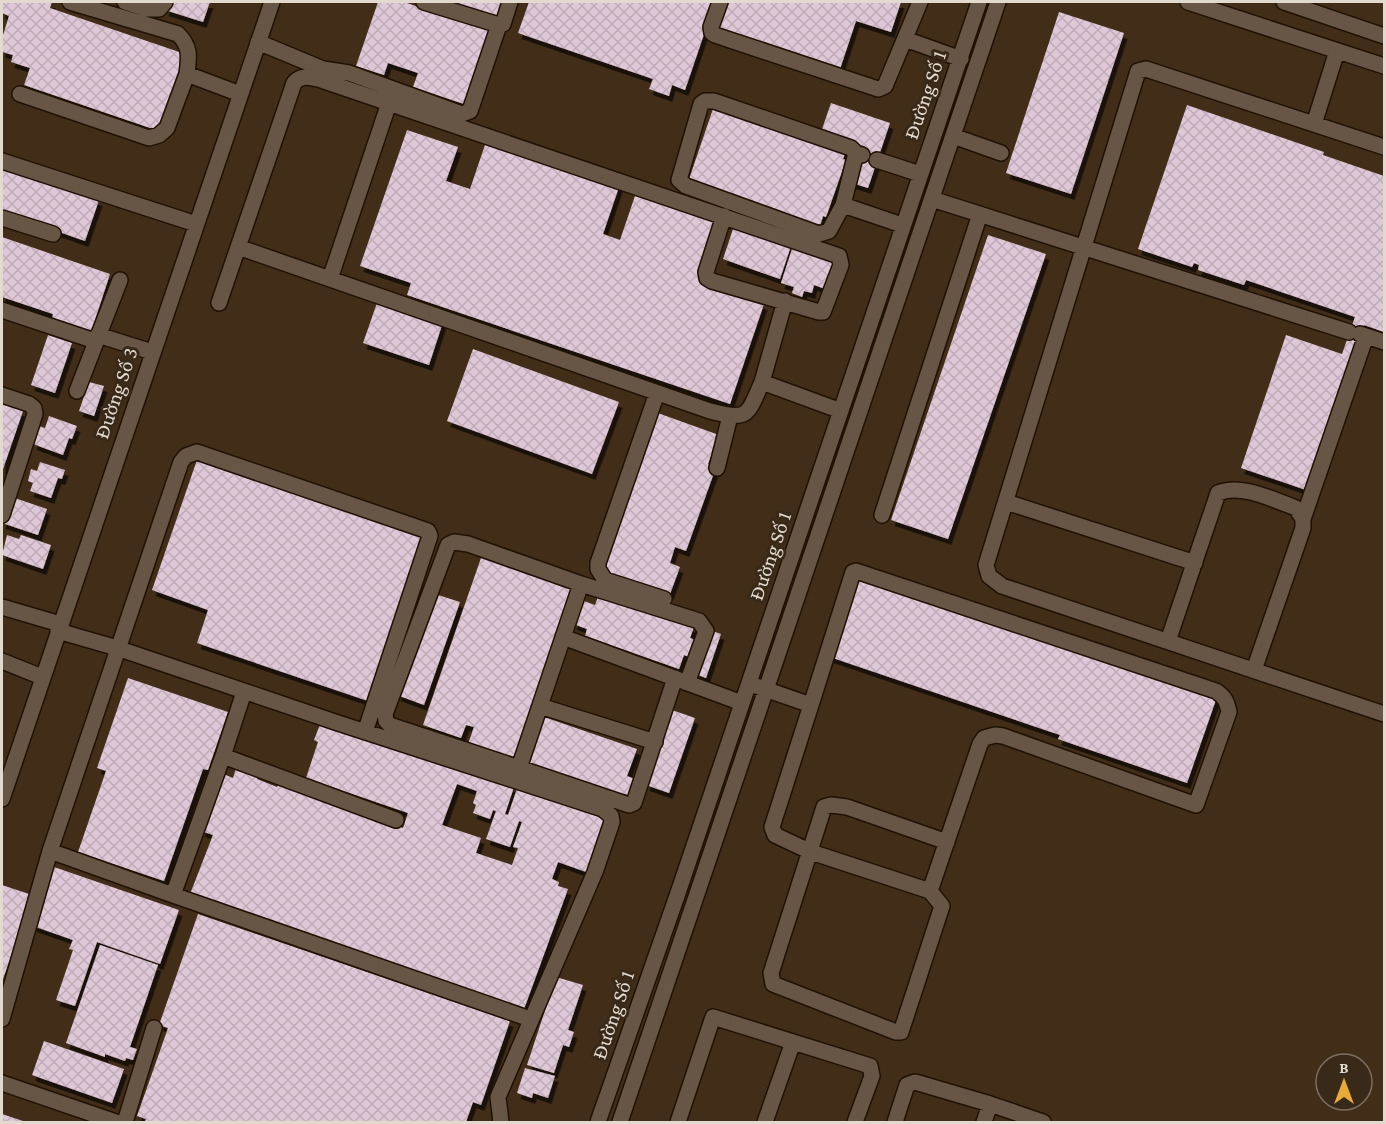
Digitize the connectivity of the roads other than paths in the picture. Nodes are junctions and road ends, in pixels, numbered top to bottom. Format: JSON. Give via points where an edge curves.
{"nodes":[{"id":1,"x":70,"y":2,"type":"edge"},
{"id":2,"x":125,"y":2,"type":"edge"},
{"id":3,"x":165,"y":2,"type":"edge"},
{"id":4,"x":272,"y":2,"type":"edge"},
{"id":5,"x":424,"y":2,"type":"edge"},
{"id":6,"x":510,"y":2,"type":"edge"},
{"id":7,"x":720,"y":2,"type":"edge"},
{"id":8,"x":920,"y":2,"type":"edge"},
{"id":9,"x":979,"y":2,"type":"edge"},
{"id":10,"x":998,"y":2,"type":"edge"},
{"id":11,"x":1188,"y":2,"type":"edge"},
{"id":12,"x":1284,"y":2,"type":"edge"},
{"id":13,"x":499,"y":25,"type":"junction"},
{"id":14,"x":1384,"y":36,"type":"edge"},
{"id":15,"x":905,"y":39,"type":"junction"},
{"id":16,"x":258,"y":42,"type":"junction"},
{"id":17,"x":1337,"y":51,"type":"junction"},
{"id":18,"x":961,"y":59,"type":"junction"},
{"id":19,"x":1384,"y":66,"type":"edge"},
{"id":20,"x":187,"y":74,"type":"junction"},
{"id":21,"x":20,"y":94,"type":"dead end"},
{"id":22,"x":240,"y":94,"type":"junction"},
{"id":23,"x":389,"y":103,"type":"junction"},
{"id":24,"x":1314,"y":124,"type":"junction"},
{"id":25,"x":953,"y":136,"type":"junction"},
{"id":26,"x":1384,"y":147,"type":"edge"},
{"id":27,"x":1001,"y":153,"type":"dead end"},
{"id":28,"x":2,"y":160,"type":"edge"},
{"id":29,"x":877,"y":160,"type":"dead end"},
{"id":30,"x":920,"y":174,"type":"junction"},
{"id":31,"x":932,"y":199,"type":"junction"},
{"id":32,"x":843,"y":205,"type":"junction"},
{"id":33,"x":980,"y":214,"type":"junction"},
{"id":34,"x":724,"y":216,"type":"junction"},
{"id":35,"x":2,"y":218,"type":"edge"},
{"id":36,"x":196,"y":224,"type":"junction"},
{"id":37,"x":902,"y":225,"type":"junction"},
{"id":38,"x":54,"y":234,"type":"dead end"},
{"id":39,"x":238,"y":247,"type":"junction"},
{"id":40,"x":1083,"y":247,"type":"junction"},
{"id":41,"x":330,"y":279,"type":"junction"},
{"id":42,"x":120,"y":280,"type":"dead end"},
{"id":43,"x":784,"y":301,"type":"junction"},
{"id":44,"x":219,"y":303,"type":"dead end"},
{"id":45,"x":2,"y":310,"type":"edge"},
{"id":46,"x":1358,"y":334,"type":"junction"},
{"id":47,"x":97,"y":338,"type":"junction"},
{"id":48,"x":1384,"y":342,"type":"edge"},
{"id":49,"x":152,"y":352,"type":"junction"},
{"id":50,"x":762,"y":382,"type":"junction"},
{"id":51,"x":77,"y":391,"type":"dead end"},
{"id":52,"x":657,"y":393,"type":"junction"},
{"id":53,"x":2,"y":395,"type":"edge"},
{"id":54,"x":841,"y":411,"type":"junction"},
{"id":55,"x":730,"y":416,"type":"junction"},
{"id":56,"x":717,"y":468,"type":"dead end"},
{"id":57,"x":1006,"y":501,"type":"junction"},
{"id":58,"x":2,"y":515,"type":"edge"},
{"id":59,"x":882,"y":515,"type":"dead end"},
{"id":60,"x":1303,"y":519,"type":"junction"},
{"id":61,"x":1195,"y":562,"type":"junction"},
{"id":62,"x":582,"y":584,"type":"junction"},
{"id":63,"x":664,"y":599,"type":"dead end"},
{"id":64,"x":2,"y":607,"type":"edge"},
{"id":65,"x":59,"y":628,"type":"junction"},
{"id":66,"x":563,"y":637,"type":"junction"},
{"id":67,"x":1168,"y":641,"type":"junction"},
{"id":68,"x":117,"y":648,"type":"junction"},
{"id":69,"x":2,"y":661,"type":"edge"},
{"id":70,"x":1254,"y":670,"type":"junction"},
{"id":71,"x":42,"y":676,"type":"junction"},
{"id":72,"x":681,"y":681,"type":"junction"},
{"id":73,"x":749,"y":684,"type":"junction"},
{"id":74,"x":765,"y":689,"type":"junction"},
{"id":75,"x":244,"y":692,"type":"junction"},
{"id":76,"x":742,"y":703,"type":"junction"},
{"id":77,"x":810,"y":705,"type":"junction"},
{"id":78,"x":540,"y":706,"type":"junction"},
{"id":79,"x":1384,"y":714,"type":"edge"},
{"id":80,"x":365,"y":732,"type":"junction"},
{"id":81,"x":655,"y":742,"type":"junction"},
{"id":82,"x":223,"y":756,"type":"junction"},
{"id":83,"x":519,"y":768,"type":"junction"},
{"id":84,"x":2,"y":799,"type":"edge"},
{"id":85,"x":396,"y":820,"type":"dead end"},
{"id":86,"x":947,"y":842,"type":"junction"},
{"id":87,"x":50,"y":851,"type":"junction"},
{"id":88,"x":811,"y":852,"type":"junction"},
{"id":89,"x":930,"y":891,"type":"junction"},
{"id":90,"x":173,"y":895,"type":"junction"},
{"id":91,"x":2,"y":1019,"type":"edge"},
{"id":92,"x":531,"y":1019,"type":"junction"},
{"id":93,"x":154,"y":1028,"type":"dead end"},
{"id":94,"x":793,"y":1042,"type":"junction"},
{"id":95,"x":2,"y":1083,"type":"edge"},
{"id":96,"x":990,"y":1104,"type":"junction"},
{"id":97,"x":116,"y":1122,"type":"edge"},
{"id":98,"x":125,"y":1122,"type":"edge"},
{"id":99,"x":501,"y":1122,"type":"edge"},
{"id":100,"x":598,"y":1122,"type":"edge"},
{"id":101,"x":620,"y":1122,"type":"edge"},
{"id":102,"x":678,"y":1122,"type":"edge"},
{"id":103,"x":765,"y":1122,"type":"edge"},
{"id":104,"x":855,"y":1122,"type":"edge"},
{"id":105,"x":895,"y":1122,"type":"edge"},
{"id":106,"x":984,"y":1122,"type":"edge"},
{"id":107,"x":1043,"y":1122,"type":"edge"}],
"edges":[{"from":1,"to":20,"type":"street","via":[[178,34],[189,54]]},
{"from":2,"to":3,"type":"street","via":[[159,9]]},
{"from":4,"to":16,"type":"street","name":"Đường Số 3"},
{"from":5,"to":13,"type":"street"},
{"from":6,"to":13,"type":"street","via":[[503,24]]},
{"from":7,"to":15,"type":"street","via":[[711,27],[715,35],[879,89],[885,86]]},
{"from":8,"to":15,"type":"street"},
{"from":9,"to":18,"type":"street","name":"Đường Số 1"},
{"from":10,"to":25,"type":"street","name":"Đường Số 1"},
{"from":11,"to":17,"type":"street"},
{"from":12,"to":14,"type":"street"},
{"from":13,"to":16,"type":"street","via":[[470,111],[462,114],[349,73],[323,69]]},
{"from":15,"to":18,"type":"street"},
{"from":16,"to":22,"type":"street","name":"Đường Số 3"},
{"from":17,"to":19,"type":"street"},
{"from":17,"to":24,"type":"street"},
{"from":18,"to":30,"type":"street","name":"Đường Số 1"},
{"from":20,"to":21,"type":"street","via":[[167,128],[149,138]]},
{"from":20,"to":22,"type":"street"},
{"from":22,"to":36,"type":"street","name":"Đường Số 3"},
{"from":23,"to":34,"type":"street"},
{"from":23,"to":39,"type":"street","via":[[318,79],[299,78],[294,83]]},
{"from":23,"to":41,"type":"street"},
{"from":24,"to":26,"type":"street"},
{"from":24,"to":40,"type":"street","via":[[1146,69],[1138,71]]},
{"from":25,"to":27,"type":"street"},
{"from":25,"to":31,"type":"street","name":"Đường Số 1"},
{"from":28,"to":36,"type":"street"},
{"from":29,"to":30,"type":"street"},
{"from":30,"to":37,"type":"street","name":"Đường Số 1"},
{"from":31,"to":33,"type":"street"},
{"from":31,"to":74,"type":"street","name":"Đường Số 1"},
{"from":32,"to":32,"type":"street","via":[[859,154],[851,148],[714,101],[701,104],[681,169],[679,180],[686,186],[819,234],[829,231]]},
{"from":32,"to":37,"type":"street"},
{"from":33,"to":40,"type":"street"},
{"from":33,"to":59,"type":"street"},
{"from":34,"to":43,"type":"street","via":[[707,278]]},
{"from":34,"to":43,"type":"street","via":[[839,256],[841,266],[823,312]]},
{"from":35,"to":38,"type":"street"},
{"from":36,"to":49,"type":"street","name":"Đường Số 3"},
{"from":37,"to":54,"type":"street","name":"Đường Số 1"},
{"from":39,"to":41,"type":"street"},
{"from":39,"to":44,"type":"street"},
{"from":40,"to":46,"type":"street"},
{"from":40,"to":57,"type":"street"},
{"from":41,"to":52,"type":"street"},
{"from":42,"to":47,"type":"street"},
{"from":43,"to":50,"type":"street"},
{"from":45,"to":47,"type":"street"},
{"from":46,"to":48,"type":"street"},
{"from":46,"to":60,"type":"street"},
{"from":47,"to":49,"type":"street"},
{"from":47,"to":51,"type":"street"},
{"from":49,"to":65,"type":"street","name":"Đường Số 3"},
{"from":50,"to":54,"type":"street"},
{"from":50,"to":55,"type":"street","via":[[749,411]]},
{"from":52,"to":55,"type":"street"},
{"from":52,"to":63,"type":"street","via":[[598,569],[605,580]]},
{"from":53,"to":58,"type":"street","via":[[29,404],[35,414]]},
{"from":54,"to":73,"type":"street","name":"Đường Số 1"},
{"from":55,"to":56,"type":"street"},
{"from":57,"to":61,"type":"street"},
{"from":57,"to":67,"type":"street","via":[[986,565],[988,576],[1002,586]]},
{"from":60,"to":61,"type":"street","via":[[1296,508],[1228,489],[1218,493]]},
{"from":60,"to":70,"type":"street"},
{"from":61,"to":67,"type":"street"},
{"from":62,"to":66,"type":"street"},
{"from":62,"to":72,"type":"street","via":[[699,621],[706,631]]},
{"from":62,"to":83,"type":"street","via":[[468,544],[448,545],[385,714],[390,725]]},
{"from":64,"to":65,"type":"street"},
{"from":65,"to":68,"type":"street"},
{"from":65,"to":71,"type":"street","name":"Đường Số 3"},
{"from":66,"to":72,"type":"street"},
{"from":66,"to":78,"type":"street"},
{"from":67,"to":70,"type":"street"},
{"from":68,"to":75,"type":"street"},
{"from":68,"to":80,"type":"street","via":[[181,462],[197,452],[428,531],[430,536]]},
{"from":68,"to":87,"type":"street"},
{"from":69,"to":71,"type":"street"},
{"from":70,"to":79,"type":"street"},
{"from":71,"to":84,"type":"street","name":"Đường Số 3"},
{"from":72,"to":76,"type":"street"},
{"from":72,"to":81,"type":"street"},
{"from":73,"to":74,"type":"street"},
{"from":73,"to":76,"type":"street","name":"Đường Số 1"},
{"from":74,"to":77,"type":"street"},
{"from":74,"to":101,"type":"street","name":"Đường Số 1"},
{"from":75,"to":80,"type":"street"},
{"from":75,"to":82,"type":"street"},
{"from":76,"to":100,"type":"street","name":"Đường Số 1"},
{"from":77,"to":86,"type":"street","via":[[856,571],[1216,691],[1228,703],[1229,712],[1196,805],[995,735],[984,738],[980,744]]},
{"from":77,"to":88,"type":"street","via":[[772,827],[775,835]]},
{"from":78,"to":81,"type":"street"},
{"from":78,"to":83,"type":"street"},
{"from":80,"to":92,"type":"street","via":[[603,809],[611,816],[595,872]]},
{"from":81,"to":83,"type":"street","via":[[636,800],[629,805]]},
{"from":82,"to":85,"type":"street"},
{"from":82,"to":90,"type":"street"},
{"from":86,"to":88,"type":"street","via":[[831,805],[824,807]]},
{"from":86,"to":89,"type":"street"},
{"from":87,"to":90,"type":"street"},
{"from":87,"to":91,"type":"street"},
{"from":88,"to":89,"type":"street"},
{"from":88,"to":89,"type":"street","via":[[771,973],[773,984],[896,1032],[901,1032],[942,906]]},
{"from":90,"to":92,"type":"street"},
{"from":92,"to":99,"type":"street","via":[[498,1097]]},
{"from":93,"to":98,"type":"street"},
{"from":94,"to":102,"type":"street","via":[[713,1017]]},
{"from":94,"to":103,"type":"street"},
{"from":94,"to":104,"type":"street","via":[[870,1066],[872,1076]]},
{"from":95,"to":97,"type":"street"},
{"from":96,"to":105,"type":"street","via":[[915,1082],[907,1084]]},
{"from":96,"to":106,"type":"street"},
{"from":96,"to":107,"type":"street"}]}
